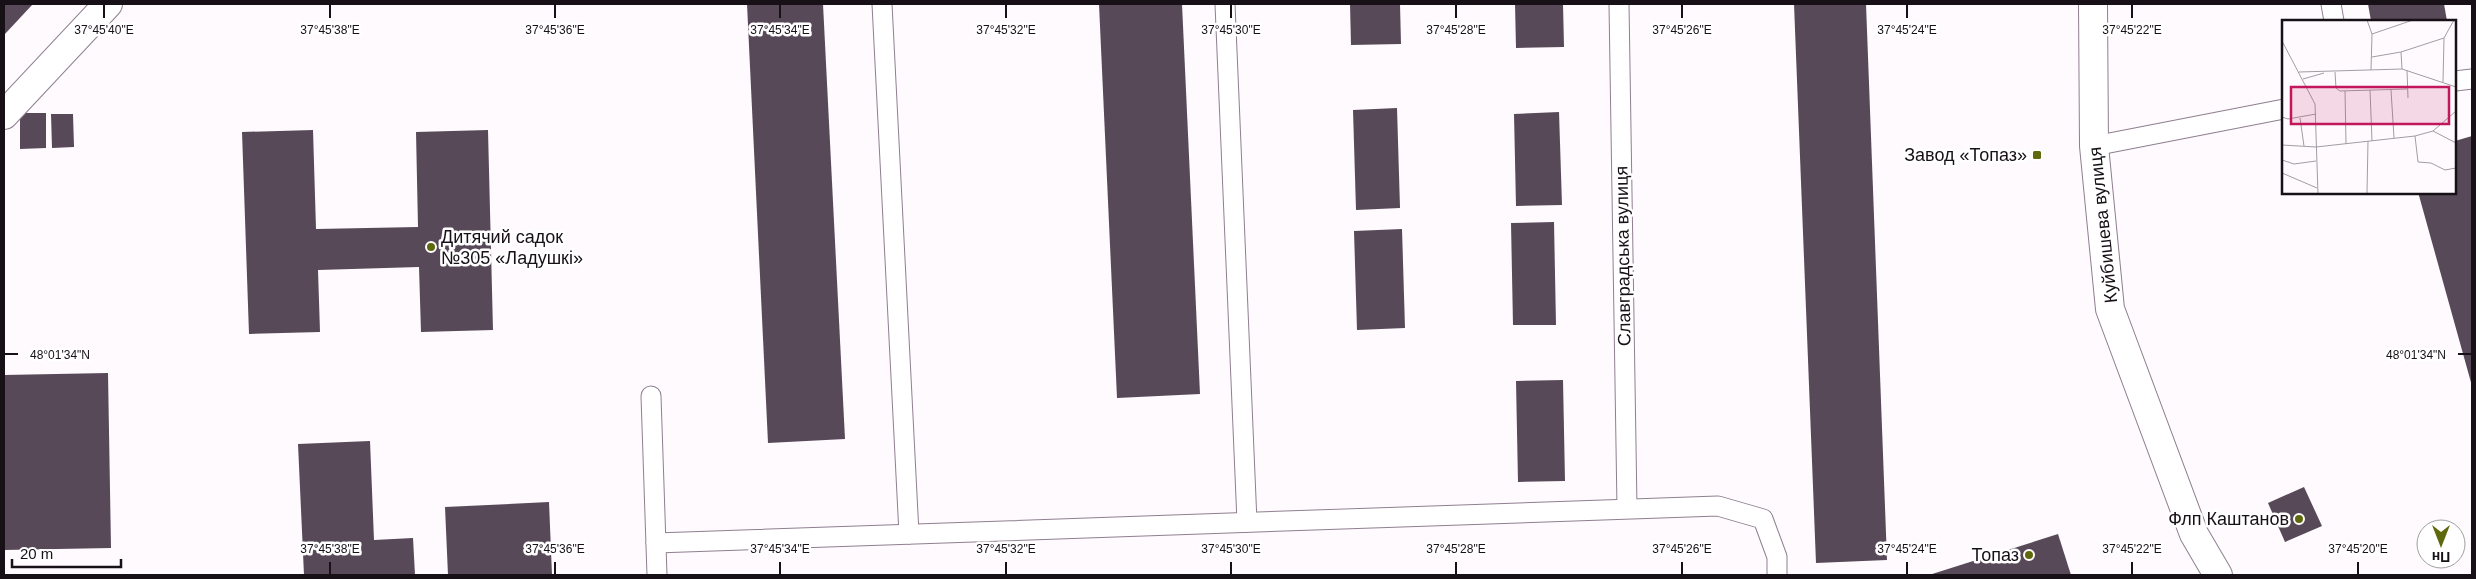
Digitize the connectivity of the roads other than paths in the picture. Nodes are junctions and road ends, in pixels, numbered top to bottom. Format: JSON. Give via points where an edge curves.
{"nodes":[{"id":1,"x":108,"y":4,"type":"edge"},
{"id":2,"x":882,"y":4,"type":"edge"},
{"id":3,"x":1225,"y":4,"type":"edge"},
{"id":4,"x":1619,"y":4,"type":"edge"},
{"id":5,"x":2093,"y":4,"type":"edge"},
{"id":6,"x":2331,"y":4,"type":"edge"},
{"id":7,"x":2334,"y":20,"type":"edge"},
{"id":8,"x":2472,"y":79,"type":"edge"},
{"id":9,"x":2456,"y":81,"type":"edge"},
{"id":10,"x":2282,"y":109,"type":"edge"},
{"id":11,"x":4,"y":115,"type":"edge"},
{"id":12,"x":2094,"y":146,"type":"junction"},
{"id":13,"x":651,"y":396,"type":"dead end"},
{"id":14,"x":1627,"y":508,"type":"junction"},
{"id":15,"x":1247,"y":522,"type":"junction"},
{"id":16,"x":909,"y":534,"type":"junction"},
{"id":17,"x":656,"y":544,"type":"junction"},
{"id":18,"x":657,"y":575,"type":"edge"},
{"id":19,"x":1777,"y":575,"type":"edge"},
{"id":20,"x":2218,"y":575,"type":"edge"}],
"edges":[{"from":1,"to":11,"type":"main road"},
{"from":2,"to":16,"type":"lane"},
{"from":3,"to":15,"type":"lane"},
{"from":4,"to":14,"type":"lane","name":"Славградська вулиця"},
{"from":5,"to":12,"type":"main road","name":"Куйбишева вулиця"},
{"from":6,"to":7,"type":"lane"},
{"from":8,"to":9,"type":"lane"},
{"from":10,"to":12,"type":"lane"},
{"from":12,"to":20,"type":"main road","name":"Куйбишева вулиця","via":[[2110,309],[2194,534]]},
{"from":13,"to":17,"type":"lane"},
{"from":14,"to":15,"type":"lane"},
{"from":14,"to":19,"type":"lane","via":[[1718,506],[1763,519],[1777,557]]},
{"from":15,"to":16,"type":"lane"},
{"from":16,"to":17,"type":"lane"},
{"from":17,"to":18,"type":"lane"}]}
